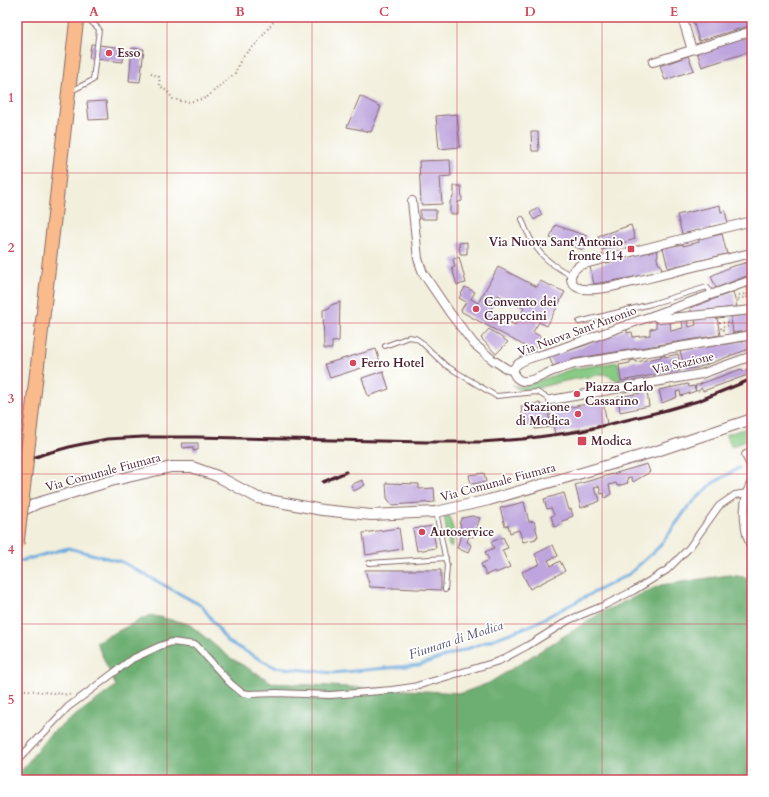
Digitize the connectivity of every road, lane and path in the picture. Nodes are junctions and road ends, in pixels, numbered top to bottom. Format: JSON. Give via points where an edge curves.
{"nodes":[{"id":1,"x":77,"y":17,"type":"edge"},
{"id":2,"x":86,"y":17,"type":"edge"},
{"id":3,"x":277,"y":17,"type":"edge"},
{"id":4,"x":682,"y":17,"type":"edge"},
{"id":5,"x":752,"y":31,"type":"edge"},
{"id":6,"x":692,"y":50,"type":"junction"},
{"id":7,"x":653,"y":62,"type":"dead end"},
{"id":8,"x":151,"y":73,"type":"dead end"},
{"id":9,"x":68,"y":92,"type":"junction"},
{"id":10,"x":412,"y":202,"type":"dead end"},
{"id":11,"x":522,"y":219,"type":"dead end"},
{"id":12,"x":752,"y":221,"type":"edge"},
{"id":13,"x":752,"y":253,"type":"edge"},
{"id":14,"x":571,"y":274,"type":"junction"},
{"id":15,"x":752,"y":280,"type":"edge"},
{"id":16,"x":736,"y":292,"type":"dead end"},
{"id":17,"x":712,"y":295,"type":"junction"},
{"id":18,"x":743,"y":302,"type":"dead end"},
{"id":19,"x":752,"y":310,"type":"edge"},
{"id":20,"x":729,"y":313,"type":"junction"},
{"id":21,"x":654,"y":316,"type":"junction"},
{"id":22,"x":579,"y":322,"type":"dead end"},
{"id":23,"x":731,"y":329,"type":"dead end"},
{"id":24,"x":752,"y":335,"type":"edge"},
{"id":25,"x":385,"y":346,"type":"dead end"},
{"id":26,"x":752,"y":356,"type":"edge"},
{"id":27,"x":514,"y":371,"type":"junction"},
{"id":28,"x":551,"y":400,"type":"joint"},
{"id":29,"x":752,"y":419,"type":"edge"},
{"id":30,"x":752,"y":452,"type":"edge"},
{"id":31,"x":752,"y":467,"type":"edge"},
{"id":32,"x":752,"y":482,"type":"edge"},
{"id":33,"x":747,"y":493,"type":"junction"},
{"id":34,"x":436,"y":512,"type":"junction"},
{"id":35,"x":17,"y":513,"type":"edge"},
{"id":36,"x":17,"y":544,"type":"edge"},
{"id":37,"x":752,"y":547,"type":"edge"},
{"id":38,"x":446,"y":558,"type":"junction"},
{"id":39,"x":369,"y":562,"type":"dead end"},
{"id":40,"x":445,"y":590,"type":"dead end"},
{"id":41,"x":17,"y":689,"type":"edge"},
{"id":42,"x":83,"y":696,"type":"junction"},
{"id":43,"x":17,"y":761,"type":"edge"}],
"edges":[{"from":1,"to":9,"type":"main road"},
{"from":2,"to":9,"type":"lane","via":[[99,29],[92,80]]},
{"from":3,"to":8,"type":"path","via":[[242,57],[235,74],[206,98],[186,102],[173,99],[160,86],[159,77]]},
{"from":4,"to":6,"type":"street"},
{"from":5,"to":6,"type":"street"},
{"from":6,"to":7,"type":"street"},
{"from":9,"to":36,"type":"main road","bridge":true},
{"from":10,"to":27,"type":"street","via":[[418,259],[423,273],[474,344],[493,360]]},
{"from":11,"to":14,"type":"lane","via":[[525,229],[548,262]]},
{"from":12,"to":14,"type":"street","via":[[580,264]]},
{"from":13,"to":14,"type":"street","via":[[599,288],[578,288],[571,280]]},
{"from":15,"to":17,"type":"street","name":"Via Nuova Sant'Antonio"},
{"from":16,"to":18,"type":"path","via":[[737,295],[747,294],[748,297],[737,299],[738,303]]},
{"from":17,"to":21,"type":"street","name":"Via Nuova Sant'Antonio"},
{"from":17,"to":22,"type":"lane","via":[[707,287]]},
{"from":19,"to":20,"type":"street"},
{"from":20,"to":21,"type":"street","via":[[660,319]]},
{"from":20,"to":23,"type":"path","via":[[730,319],[720,320],[720,323],[730,322],[730,325],[721,327],[721,330]]},
{"from":21,"to":27,"type":"street","name":"Via Nuova Sant'Antonio","via":[[525,360],[518,363]]},
{"from":24,"to":27,"type":"street","name":"Via Nuova Sant'Antonio","via":[[574,364],[528,381],[517,379]]},
{"from":25,"to":28,"type":"lane","via":[[409,337],[415,338],[445,365],[496,396],[537,392]]},
{"from":26,"to":28,"type":"street","name":"Via Stazione","via":[[701,374]]},
{"from":29,"to":34,"type":"street","name":"Via Comunale Fiumara","via":[[668,448],[489,500]]},
{"from":30,"to":31,"type":"street","via":[[746,455]]},
{"from":32,"to":33,"type":"street"},
{"from":33,"to":37,"type":"street","via":[[746,529]]},
{"from":33,"to":42,"type":"street","via":[[735,495],[719,506],[689,548],[666,570],[633,591],[569,620],[499,661],[413,687],[392,690],[331,695],[242,694],[196,645],[172,642],[132,659]]},
{"from":34,"to":35,"type":"street","name":"Via Comunale Fiumara","via":[[371,515],[322,510],[258,498],[217,476],[192,467],[171,467],[111,481],[38,503]]},
{"from":34,"to":38,"type":"lane"},
{"from":38,"to":39,"type":"lane"},
{"from":38,"to":40,"type":"lane"},
{"from":41,"to":42,"type":"path"},
{"from":42,"to":43,"type":"street","via":[[68,707]]}]}
